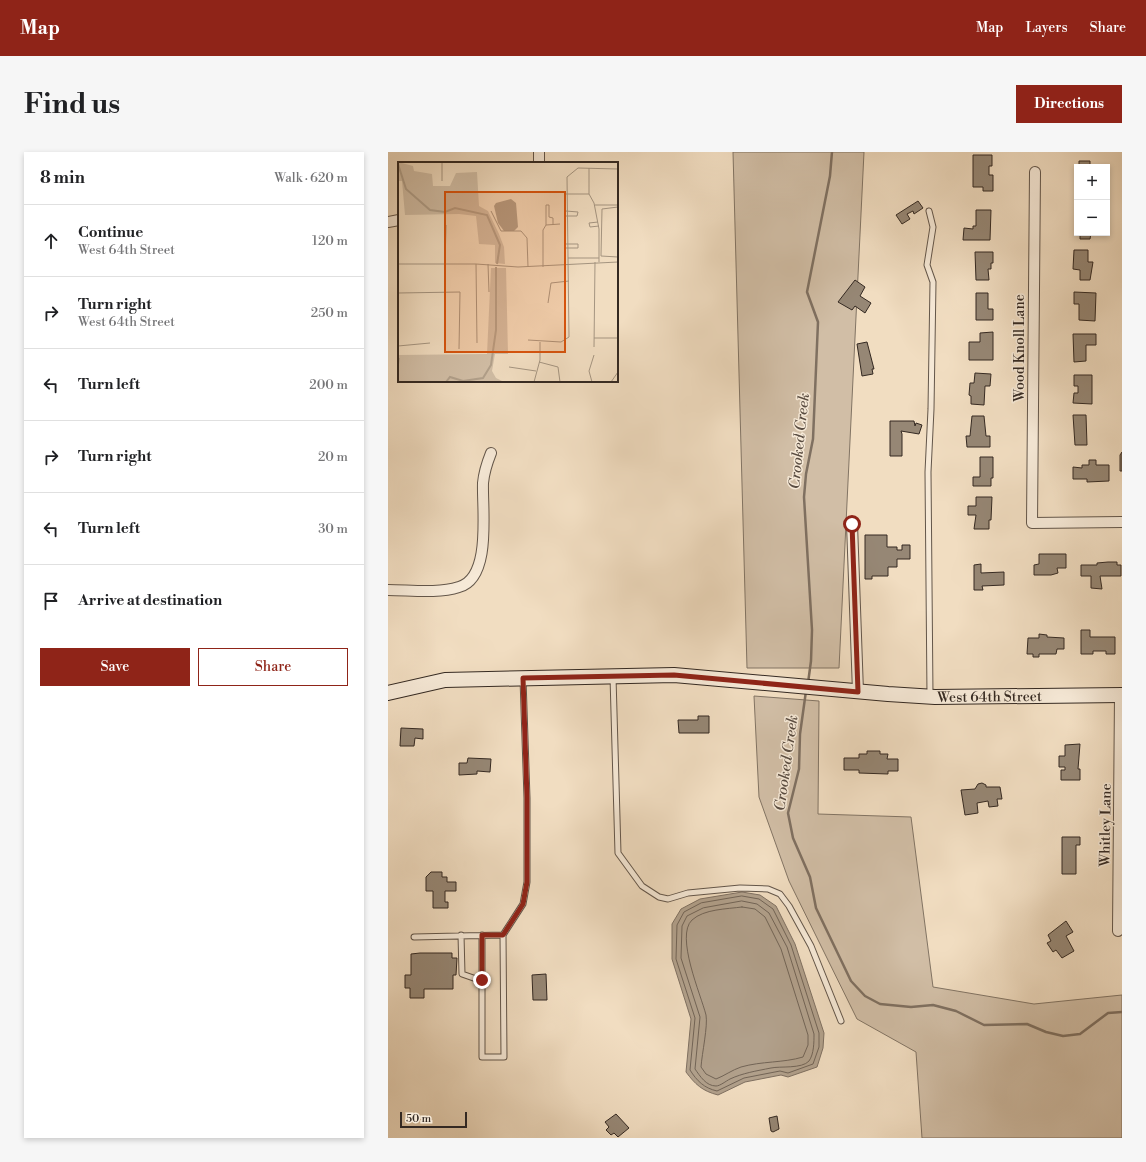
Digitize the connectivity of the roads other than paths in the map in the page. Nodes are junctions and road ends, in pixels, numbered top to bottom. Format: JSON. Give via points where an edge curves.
{"nodes":[{"id":1,"x":539,"y":152,"type":"edge"},
{"id":2,"x":540,"y":162,"type":"edge"},
{"id":3,"x":1034,"y":172,"type":"dead end"},
{"id":4,"x":929,"y":211,"type":"dead end"},
{"id":5,"x":398,"y":220,"type":"edge"},
{"id":6,"x":388,"y":222,"type":"edge"},
{"id":7,"x":491,"y":453,"type":"dead end"},
{"id":8,"x":1122,"y":522,"type":"edge"},
{"id":9,"x":852,"y":524,"type":"dead end"},
{"id":10,"x":388,"y":590,"type":"edge"},
{"id":11,"x":613,"y":676,"type":"junction"},
{"id":12,"x":523,"y":678,"type":"junction"},
{"id":13,"x":858,"y":692,"type":"junction"},
{"id":14,"x":388,"y":693,"type":"edge"},
{"id":15,"x":1121,"y":695,"type":"edge"},
{"id":16,"x":930,"y":696,"type":"junction"},
{"id":17,"x":1118,"y":931,"type":"dead end"},
{"id":18,"x":461,"y":935,"type":"junction"},
{"id":19,"x":482,"y":935,"type":"junction"},
{"id":20,"x":503,"y":935,"type":"junction"},
{"id":21,"x":414,"y":937,"type":"dead end"},
{"id":22,"x":482,"y":980,"type":"junction"},
{"id":23,"x":841,"y":1021,"type":"dead end"}],
"edges":[{"from":1,"to":2,"type":"street"},
{"from":3,"to":8,"type":"street","name":"Wood Knoll Lane","via":[[1032,523]]},
{"from":4,"to":16,"type":"lane","via":[[933,226],[927,265],[933,282],[932,409],[928,472]]},
{"from":5,"to":6,"type":"street"},
{"from":7,"to":10,"type":"street","via":[[483,482],[480,564],[471,578],[460,587],[448,589]]},
{"from":9,"to":13,"type":"street"},
{"from":11,"to":12,"type":"street","name":"West 64th Street"},
{"from":11,"to":13,"type":"street","name":"West 64th Street","via":[[674,675]]},
{"from":11,"to":23,"type":"lane","via":[[618,853],[642,886],[659,897],[668,899],[688,893],[740,888],[768,889],[780,894],[811,946]]},
{"from":12,"to":14,"type":"street","name":"West 64th Street","via":[[445,680]]},
{"from":12,"to":20,"type":"lane","via":[[527,882],[523,904]]},
{"from":13,"to":16,"type":"street","name":"West 64th Street"},
{"from":15,"to":16,"type":"street","name":"West 64th Street"},
{"from":15,"to":17,"type":"street","name":"Whitley Lane"},
{"from":18,"to":19,"type":"lane"},
{"from":18,"to":21,"type":"lane"},
{"from":18,"to":22,"type":"lane","via":[[462,974]]},
{"from":19,"to":20,"type":"lane"},
{"from":19,"to":22,"type":"lane"},
{"from":20,"to":22,"type":"lane","via":[[504,1058],[482,1058]]}]}
